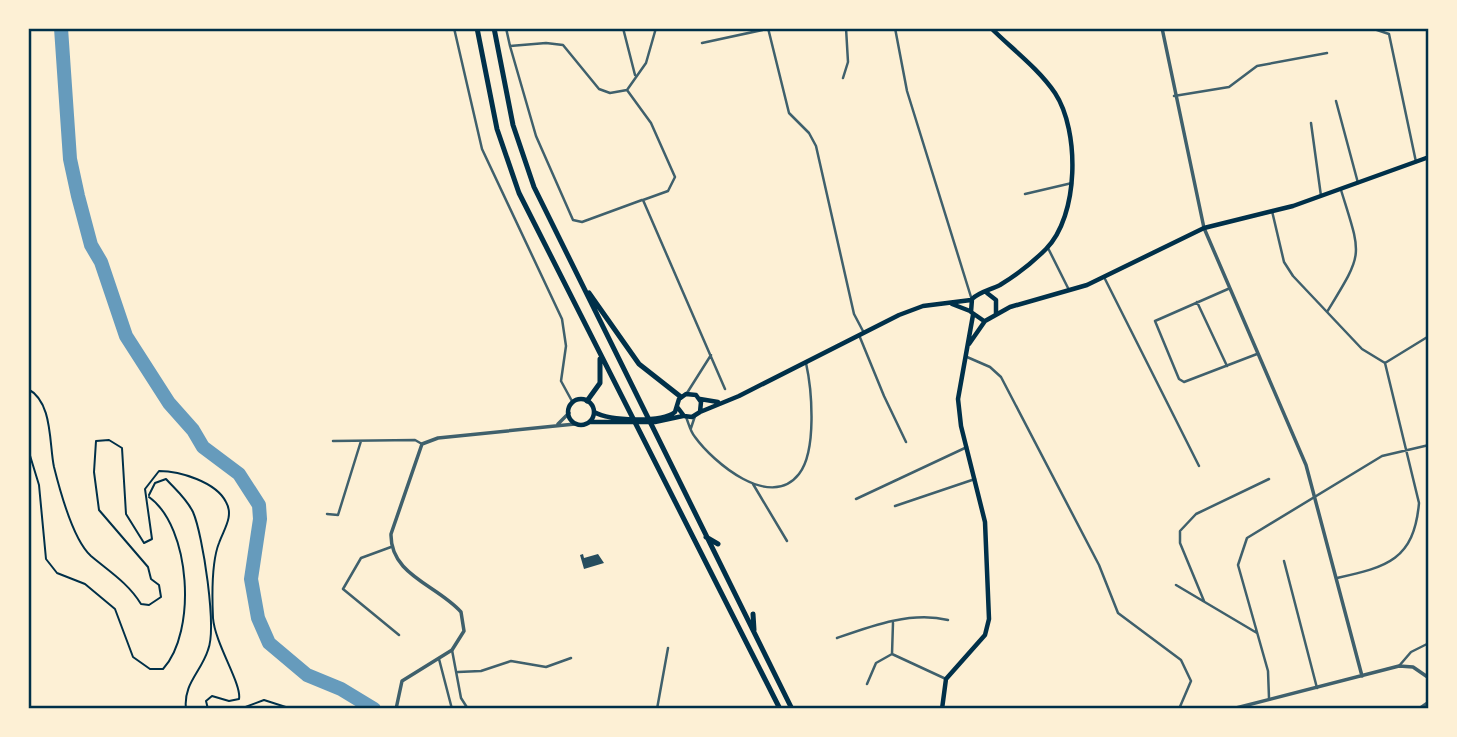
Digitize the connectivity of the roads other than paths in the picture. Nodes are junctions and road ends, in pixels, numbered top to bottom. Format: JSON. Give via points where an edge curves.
{"nodes":[{"id":1,"x":454,"y":28,"type":"edge"},
{"id":2,"x":477,"y":28,"type":"edge"},
{"id":3,"x":494,"y":28,"type":"edge"},
{"id":4,"x":506,"y":28,"type":"edge"},
{"id":5,"x":623,"y":28,"type":"edge"},
{"id":6,"x":656,"y":28,"type":"edge"},
{"id":7,"x":768,"y":28,"type":"edge"},
{"id":8,"x":846,"y":28,"type":"edge"},
{"id":9,"x":895,"y":28,"type":"edge"},
{"id":10,"x":991,"y":28,"type":"edge"},
{"id":11,"x":1162,"y":28,"type":"edge"},
{"id":12,"x":1377,"y":30,"type":"dead end"},
{"id":13,"x":702,"y":43,"type":"dead end"},
{"id":14,"x":510,"y":46,"type":"junction"},
{"id":15,"x":1328,"y":53,"type":"dead end"},
{"id":16,"x":635,"y":75,"type":"junction"},
{"id":17,"x":843,"y":78,"type":"dead end"},
{"id":18,"x":627,"y":90,"type":"junction"},
{"id":19,"x":1174,"y":96,"type":"junction"},
{"id":20,"x":1336,"y":102,"type":"dead end"},
{"id":21,"x":1311,"y":123,"type":"dead end"},
{"id":22,"x":1429,"y":158,"type":"edge"},
{"id":23,"x":1416,"y":162,"type":"junction"},
{"id":24,"x":1072,"y":183,"type":"junction"},
{"id":25,"x":1359,"y":184,"type":"junction"},
{"id":26,"x":1341,"y":190,"type":"junction"},
{"id":27,"x":1025,"y":194,"type":"dead end"},
{"id":28,"x":1322,"y":197,"type":"junction"},
{"id":29,"x":643,"y":200,"type":"junction"},
{"id":30,"x":1272,"y":211,"type":"junction"},
{"id":31,"x":1204,"y":228,"type":"junction"},
{"id":32,"x":1048,"y":248,"type":"junction"},
{"id":33,"x":1104,"y":277,"type":"junction"},
{"id":34,"x":579,"y":280,"type":"junction"},
{"id":35,"x":1002,"y":284,"type":"junction"},
{"id":36,"x":565,"y":287,"type":"junction"},
{"id":37,"x":1228,"y":289,"type":"junction"},
{"id":38,"x":1070,"y":291,"type":"junction"},
{"id":39,"x":986,"y":293,"type":"junction"},
{"id":40,"x":972,"y":299,"type":"junction"},
{"id":41,"x":944,"y":302,"type":"junction"},
{"id":42,"x":997,"y":302,"type":"junction"},
{"id":43,"x":1197,"y":302,"type":"junction"},
{"id":44,"x":1010,"y":307,"type":"junction"},
{"id":45,"x":1327,"y":312,"type":"junction"},
{"id":46,"x":972,"y":314,"type":"junction"},
{"id":47,"x":994,"y":317,"type":"junction"},
{"id":48,"x":985,"y":321,"type":"junction"},
{"id":49,"x":861,"y":334,"type":"junction"},
{"id":50,"x":1429,"y":336,"type":"edge"},
{"id":51,"x":969,"y":344,"type":"junction"},
{"id":52,"x":1257,"y":354,"type":"junction"},
{"id":53,"x":710,"y":355,"type":"junction"},
{"id":54,"x":964,"y":356,"type":"junction"},
{"id":55,"x":806,"y":363,"type":"junction"},
{"id":56,"x":1385,"y":363,"type":"junction"},
{"id":57,"x":1227,"y":366,"type":"junction"},
{"id":58,"x":695,"y":382,"type":"junction"},
{"id":59,"x":725,"y":389,"type":"dead end"},
{"id":60,"x":684,"y":395,"type":"junction"},
{"id":61,"x":699,"y":398,"type":"junction"},
{"id":62,"x":587,"y":401,"type":"junction"},
{"id":63,"x":723,"y":402,"type":"junction"},
{"id":64,"x":573,"y":403,"type":"junction"},
{"id":65,"x":678,"y":408,"type":"junction"},
{"id":66,"x":594,"y":412,"type":"junction"},
{"id":67,"x":569,"y":413,"type":"junction"},
{"id":68,"x":697,"y":414,"type":"junction"},
{"id":69,"x":685,"y":417,"type":"junction"},
{"id":70,"x":590,"y":422,"type":"junction"},
{"id":71,"x":575,"y":424,"type":"junction"},
{"id":72,"x":555,"y":426,"type":"junction"},
{"id":73,"x":691,"y":428,"type":"junction"},
{"id":74,"x":333,"y":441,"type":"dead end"},
{"id":75,"x":361,"y":441,"type":"junction"},
{"id":76,"x":906,"y":442,"type":"dead end"},
{"id":77,"x":422,"y":444,"type":"junction"},
{"id":78,"x":1429,"y":444,"type":"edge"},
{"id":79,"x":967,"y":447,"type":"junction"},
{"id":80,"x":1405,"y":449,"type":"junction"},
{"id":81,"x":1199,"y":466,"type":"dead end"},
{"id":82,"x":976,"y":478,"type":"junction"},
{"id":83,"x":1269,"y":479,"type":"dead end"},
{"id":84,"x":753,"y":484,"type":"junction"},
{"id":85,"x":1315,"y":495,"type":"junction"},
{"id":86,"x":856,"y":499,"type":"dead end"},
{"id":87,"x":895,"y":506,"type":"dead end"},
{"id":88,"x":327,"y":514,"type":"dead end"},
{"id":89,"x":706,"y":537,"type":"junction"},
{"id":90,"x":787,"y":541,"type":"dead end"},
{"id":91,"x":718,"y":544,"type":"dead end"},
{"id":92,"x":390,"y":547,"type":"junction"},
{"id":93,"x":1284,"y":561,"type":"dead end"},
{"id":94,"x":1337,"y":578,"type":"junction"},
{"id":95,"x":1175,"y":585,"type":"dead end"},
{"id":96,"x":1204,"y":601,"type":"junction"},
{"id":97,"x":753,"y":614,"type":"dead end"},
{"id":98,"x":947,"y":620,"type":"dead end"},
{"id":99,"x":893,"y":622,"type":"junction"},
{"id":100,"x":754,"y":633,"type":"junction"},
{"id":101,"x":1256,"y":633,"type":"junction"},
{"id":102,"x":399,"y":635,"type":"dead end"},
{"id":103,"x":837,"y":638,"type":"dead end"},
{"id":104,"x":1429,"y":643,"type":"edge"},
{"id":105,"x":668,"y":648,"type":"dead end"},
{"id":106,"x":452,"y":650,"type":"junction"},
{"id":107,"x":892,"y":654,"type":"junction"},
{"id":108,"x":571,"y":658,"type":"dead end"},
{"id":109,"x":439,"y":659,"type":"junction"},
{"id":110,"x":1399,"y":666,"type":"junction"},
{"id":111,"x":458,"y":672,"type":"junction"},
{"id":112,"x":1362,"y":676,"type":"junction"},
{"id":113,"x":1429,"y":678,"type":"edge"},
{"id":114,"x":946,"y":679,"type":"junction"},
{"id":115,"x":867,"y":684,"type":"dead end"},
{"id":116,"x":1317,"y":688,"type":"junction"},
{"id":117,"x":1269,"y":698,"type":"junction"},
{"id":118,"x":1429,"y":702,"type":"edge"},
{"id":119,"x":396,"y":709,"type":"edge"},
{"id":120,"x":452,"y":709,"type":"edge"},
{"id":121,"x":468,"y":709,"type":"edge"},
{"id":122,"x":657,"y":709,"type":"edge"},
{"id":123,"x":780,"y":709,"type":"edge"},
{"id":124,"x":792,"y":709,"type":"edge"},
{"id":125,"x":942,"y":709,"type":"edge"},
{"id":126,"x":1178,"y":709,"type":"edge"},
{"id":127,"x":1232,"y":709,"type":"edge"},
{"id":128,"x":1419,"y":709,"type":"edge"}],
"edges":[{"from":1,"to":64,"type":"street","via":[[482,149],[562,319],[566,346],[561,381]]},
{"from":2,"to":36,"type":"highway","via":[[501,142],[519,193]]},
{"from":3,"to":34,"type":"highway","via":[[520,149]]},
{"from":4,"to":14,"type":"street"},
{"from":5,"to":16,"type":"street"},
{"from":6,"to":16,"type":"street","via":[[646,63]]},
{"from":7,"to":13,"type":"street"},
{"from":7,"to":49,"type":"street","via":[[789,113],[816,146]]},
{"from":8,"to":17,"type":"street","via":[[848,62]]},
{"from":9,"to":40,"type":"street","via":[[907,91]]},
{"from":10,"to":24,"type":"main road","via":[[1047,82],[1060,101]]},
{"from":11,"to":19,"type":"street"},
{"from":12,"to":23,"type":"street","via":[[1389,34]]},
{"from":14,"to":18,"type":"street","via":[[563,45],[599,89],[610,93]]},
{"from":14,"to":29,"type":"street","via":[[532,125],[573,220],[582,222]]},
{"from":15,"to":19,"type":"street","via":[[1257,66],[1228,87]]},
{"from":16,"to":18,"type":"street"},
{"from":18,"to":29,"type":"street","via":[[652,123],[675,177],[671,188]]},
{"from":19,"to":31,"type":"street"},
{"from":20,"to":25,"type":"street"},
{"from":21,"to":28,"type":"street"},
{"from":22,"to":23,"type":"main road"},
{"from":23,"to":25,"type":"main road"},
{"from":24,"to":27,"type":"street"},
{"from":24,"to":32,"type":"main road","via":[[1063,222]]},
{"from":25,"to":26,"type":"main road"},
{"from":26,"to":28,"type":"main road"},
{"from":26,"to":45,"type":"street","via":[[1358,255]]},
{"from":28,"to":30,"type":"main road"},
{"from":29,"to":53,"type":"street"},
{"from":30,"to":31,"type":"main road"},
{"from":30,"to":45,"type":"street","via":[[1284,262]]},
{"from":31,"to":33,"type":"main road"},
{"from":31,"to":37,"type":"street"},
{"from":32,"to":35,"type":"main road"},
{"from":32,"to":38,"type":"street"},
{"from":33,"to":38,"type":"main road"},
{"from":33,"to":81,"type":"street"},
{"from":34,"to":60,"type":"highway","via":[[639,364]]},
{"from":34,"to":89,"type":"highway"},
{"from":35,"to":39,"type":"main road"},
{"from":35,"to":42,"type":"main road"},
{"from":36,"to":62,"type":"highway","via":[[600,359],[600,383]]},
{"from":36,"to":123,"type":"highway"},
{"from":37,"to":43,"type":"street"},
{"from":37,"to":52,"type":"street"},
{"from":38,"to":44,"type":"main road"},
{"from":39,"to":40,"type":"main road"},
{"from":39,"to":42,"type":"main road"},
{"from":40,"to":41,"type":"main road"},
{"from":40,"to":46,"type":"main road"},
{"from":41,"to":46,"type":"main road"},
{"from":41,"to":49,"type":"main road","via":[[912,310]]},
{"from":42,"to":44,"type":"main road"},
{"from":42,"to":47,"type":"main road"},
{"from":43,"to":57,"type":"street"},
{"from":43,"to":57,"type":"street","via":[[1155,321],[1179,379],[1184,382]]},
{"from":44,"to":47,"type":"main road"},
{"from":45,"to":56,"type":"street","via":[[1362,349]]},
{"from":46,"to":48,"type":"main road"},
{"from":46,"to":51,"type":"main road"},
{"from":47,"to":48,"type":"main road"},
{"from":48,"to":51,"type":"main road"},
{"from":49,"to":55,"type":"main road"},
{"from":49,"to":76,"type":"street"},
{"from":50,"to":56,"type":"street"},
{"from":51,"to":54,"type":"main road"},
{"from":52,"to":57,"type":"street"},
{"from":52,"to":85,"type":"street"},
{"from":53,"to":58,"type":"street"},
{"from":53,"to":59,"type":"street"},
{"from":54,"to":79,"type":"main road","via":[[958,399]]},
{"from":54,"to":126,"type":"street","via":[[1001,377],[1099,565],[1118,613],[1187,666],[1191,681]]},
{"from":55,"to":63,"type":"main road"},
{"from":55,"to":84,"type":"street","via":[[813,403],[799,474],[776,487]]},
{"from":56,"to":80,"type":"street"},
{"from":58,"to":60,"type":"street"},
{"from":58,"to":61,"type":"street"},
{"from":60,"to":61,"type":"main road"},
{"from":60,"to":65,"type":"main road"},
{"from":61,"to":63,"type":"main road"},
{"from":61,"to":68,"type":"main road"},
{"from":62,"to":64,"type":"main road"},
{"from":62,"to":66,"type":"main road"},
{"from":63,"to":68,"type":"main road"},
{"from":64,"to":67,"type":"main road"},
{"from":65,"to":66,"type":"main road","via":[[669,416],[655,418],[608,419]]},
{"from":65,"to":69,"type":"main road"},
{"from":66,"to":70,"type":"main road"},
{"from":67,"to":71,"type":"main road"},
{"from":67,"to":72,"type":"street"},
{"from":68,"to":69,"type":"main road"},
{"from":68,"to":73,"type":"street"},
{"from":69,"to":70,"type":"main road"},
{"from":69,"to":73,"type":"street"},
{"from":70,"to":71,"type":"main road"},
{"from":71,"to":72,"type":"street"},
{"from":72,"to":77,"type":"street","via":[[438,438]]},
{"from":73,"to":84,"type":"street","via":[[715,461]]},
{"from":74,"to":75,"type":"street"},
{"from":75,"to":77,"type":"street","via":[[415,440]]},
{"from":75,"to":88,"type":"street","via":[[338,515]]},
{"from":77,"to":92,"type":"street","via":[[390,534]]},
{"from":78,"to":80,"type":"street"},
{"from":79,"to":82,"type":"main road"},
{"from":79,"to":86,"type":"street"},
{"from":80,"to":85,"type":"street","via":[[1382,456]]},
{"from":80,"to":94,"type":"street","via":[[1419,503],[1417,525],[1408,545],[1377,569]]},
{"from":82,"to":87,"type":"street"},
{"from":82,"to":114,"type":"main road","via":[[990,572],[988,628]]},
{"from":83,"to":96,"type":"street","via":[[1196,514],[1180,531],[1180,543]]},
{"from":84,"to":90,"type":"street"},
{"from":85,"to":94,"type":"street"},
{"from":85,"to":101,"type":"street","via":[[1258,529],[1240,551],[1238,565]]},
{"from":89,"to":91,"type":"highway"},
{"from":89,"to":100,"type":"highway"},
{"from":92,"to":102,"type":"street","via":[[361,558],[343,589]]},
{"from":92,"to":106,"type":"street","via":[[399,563],[461,612],[464,631]]},
{"from":93,"to":116,"type":"street"},
{"from":94,"to":112,"type":"street"},
{"from":95,"to":96,"type":"street"},
{"from":96,"to":101,"type":"street"},
{"from":97,"to":100,"type":"highway"},
{"from":98,"to":99,"type":"street"},
{"from":99,"to":103,"type":"street"},
{"from":99,"to":107,"type":"street"},
{"from":100,"to":124,"type":"highway"},
{"from":101,"to":117,"type":"street","via":[[1268,671]]},
{"from":104,"to":110,"type":"street","via":[[1411,652]]},
{"from":105,"to":122,"type":"street"},
{"from":106,"to":109,"type":"street"},
{"from":106,"to":111,"type":"street"},
{"from":107,"to":114,"type":"street"},
{"from":107,"to":115,"type":"street","via":[[876,663]]},
{"from":108,"to":111,"type":"street","via":[[546,667],[511,661],[481,671]]},
{"from":109,"to":119,"type":"street","via":[[408,674]]},
{"from":109,"to":120,"type":"street"},
{"from":110,"to":112,"type":"street"},
{"from":110,"to":113,"type":"street","via":[[1413,667]]},
{"from":111,"to":121,"type":"street","via":[[461,698]]},
{"from":112,"to":116,"type":"street"},
{"from":114,"to":125,"type":"main road"},
{"from":116,"to":117,"type":"street"},
{"from":117,"to":127,"type":"street"},
{"from":118,"to":128,"type":"street"}]}
